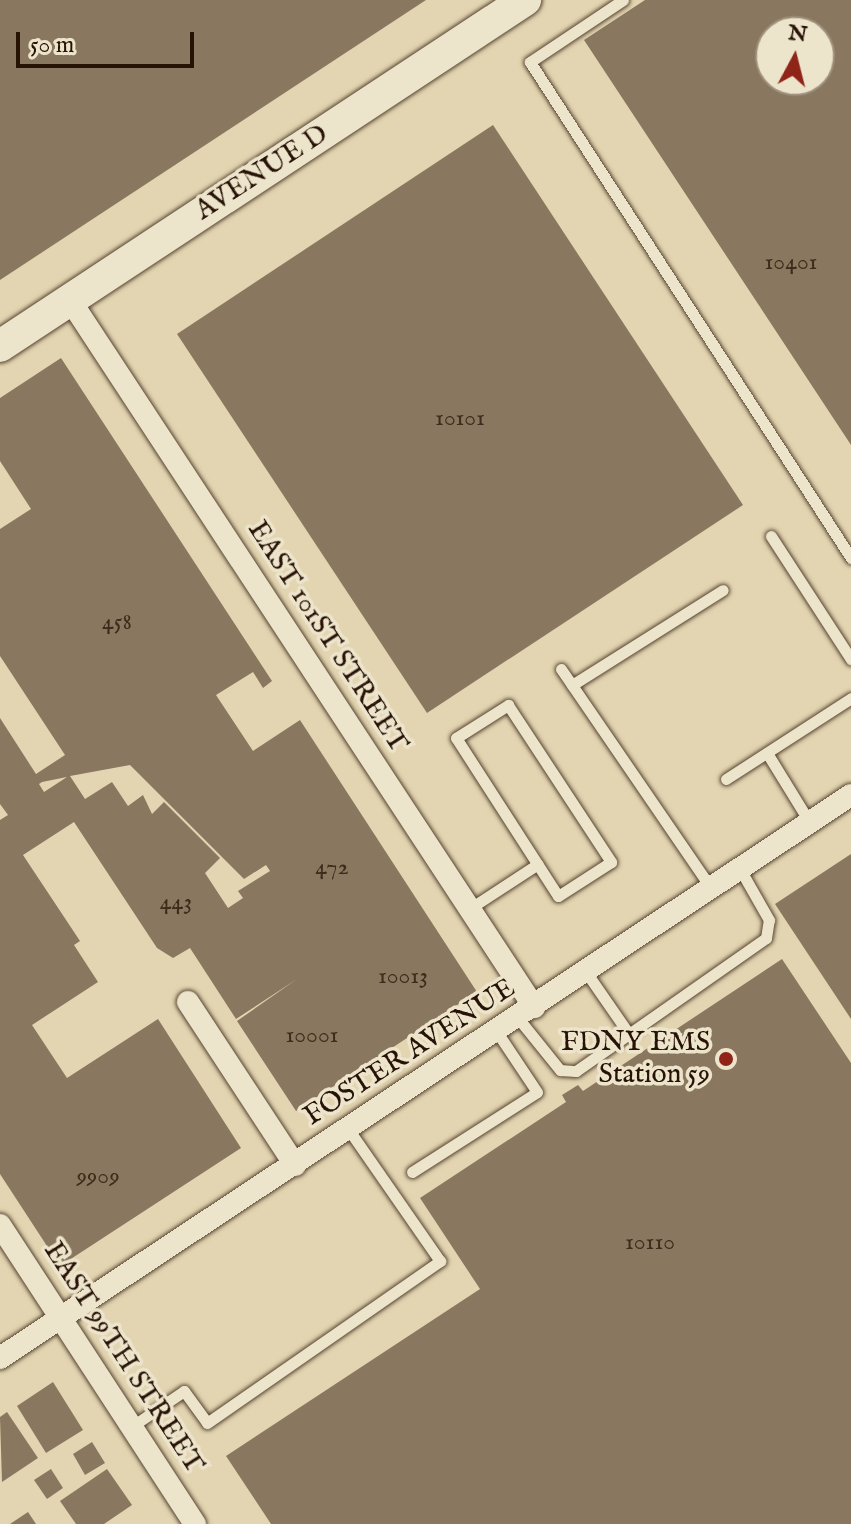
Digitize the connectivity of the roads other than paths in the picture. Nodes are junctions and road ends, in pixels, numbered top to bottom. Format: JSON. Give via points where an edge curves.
{"nodes":[{"id":1,"x":525,"y":0,"type":"edge"},
{"id":2,"x":623,"y":0,"type":"edge"},
{"id":3,"x":70,"y":300,"type":"junction"},
{"id":4,"x":0,"y":346,"type":"edge"},
{"id":5,"x":771,"y":536,"type":"dead end"},
{"id":6,"x":851,"y":558,"type":"edge"},
{"id":7,"x":723,"y":590,"type":"dead end"},
{"id":8,"x":851,"y":659,"type":"edge"},
{"id":9,"x":561,"y":669,"type":"dead end"},
{"id":10,"x":572,"y":685,"type":"junction"},
{"id":11,"x":851,"y":698,"type":"edge"},
{"id":12,"x":767,"y":753,"type":"junction"},
{"id":13,"x":726,"y":779,"type":"dead end"},
{"id":14,"x":851,"y":795,"type":"edge"},
{"id":15,"x":810,"y":823,"type":"junction"},
{"id":16,"x":538,"y":864,"type":"junction"},
{"id":17,"x":740,"y":869,"type":"junction"},
{"id":18,"x":711,"y":889,"type":"junction"},
{"id":19,"x":469,"y":909,"type":"junction"},
{"id":20,"x":586,"y":972,"type":"junction"},
{"id":21,"x":188,"y":1002,"type":"dead end"},
{"id":22,"x":526,"y":1013,"type":"junction"},
{"id":23,"x":497,"y":1032,"type":"junction"},
{"id":24,"x":629,"y":1034,"type":"junction"},
{"id":25,"x":349,"y":1130,"type":"junction"},
{"id":26,"x":295,"y":1165,"type":"junction"},
{"id":27,"x":412,"y":1172,"type":"dead end"},
{"id":28,"x":0,"y":1225,"type":"edge"},
{"id":29,"x":60,"y":1318,"type":"junction"},
{"id":30,"x":0,"y":1358,"type":"edge"},
{"id":31,"x":131,"y":1427,"type":"junction"},
{"id":32,"x":195,"y":1524,"type":"edge"}],
"edges":[{"from":1,"to":3,"type":"main road","name":"AVENUE D"},
{"from":2,"to":6,"type":"lane","via":[[530,62]]},
{"from":3,"to":4,"type":"main road","name":"AVENUE D"},
{"from":3,"to":19,"type":"street","name":"EAST 101ST STREET"},
{"from":5,"to":8,"type":"lane"},
{"from":7,"to":10,"type":"lane"},
{"from":9,"to":10,"type":"lane"},
{"from":10,"to":18,"type":"lane"},
{"from":11,"to":12,"type":"lane"},
{"from":12,"to":13,"type":"lane"},
{"from":12,"to":15,"type":"lane"},
{"from":14,"to":15,"type":"street","name":"FOSTER AVENUE"},
{"from":15,"to":17,"type":"street","name":"FOSTER AVENUE"},
{"from":16,"to":16,"type":"lane","via":[[456,738],[508,705],[611,862],[558,896]]},
{"from":16,"to":19,"type":"lane"},
{"from":17,"to":18,"type":"street","name":"FOSTER AVENUE"},
{"from":17,"to":24,"type":"lane","via":[[764,907],[770,934]]},
{"from":18,"to":20,"type":"street","name":"FOSTER AVENUE"},
{"from":19,"to":22,"type":"street","name":"EAST 101ST STREET"},
{"from":20,"to":22,"type":"street","name":"FOSTER AVENUE"},
{"from":20,"to":24,"type":"lane"},
{"from":21,"to":26,"type":"street"},
{"from":22,"to":23,"type":"street","name":"FOSTER AVENUE"},
{"from":22,"to":24,"type":"lane","via":[[566,1073]]},
{"from":23,"to":25,"type":"street","name":"FOSTER AVENUE"},
{"from":23,"to":27,"type":"lane","via":[[537,1092]]},
{"from":25,"to":26,"type":"street","name":"FOSTER AVENUE"},
{"from":25,"to":31,"type":"lane","via":[[440,1261],[207,1423],[184,1391]]},
{"from":26,"to":29,"type":"street","name":"FOSTER AVENUE"},
{"from":28,"to":29,"type":"street","name":"EAST 99TH STREET"},
{"from":29,"to":30,"type":"street","name":"FOSTER AVENUE"},
{"from":29,"to":31,"type":"street","name":"EAST 99TH STREET"},
{"from":31,"to":32,"type":"street","name":"EAST 99TH STREET"}]}
